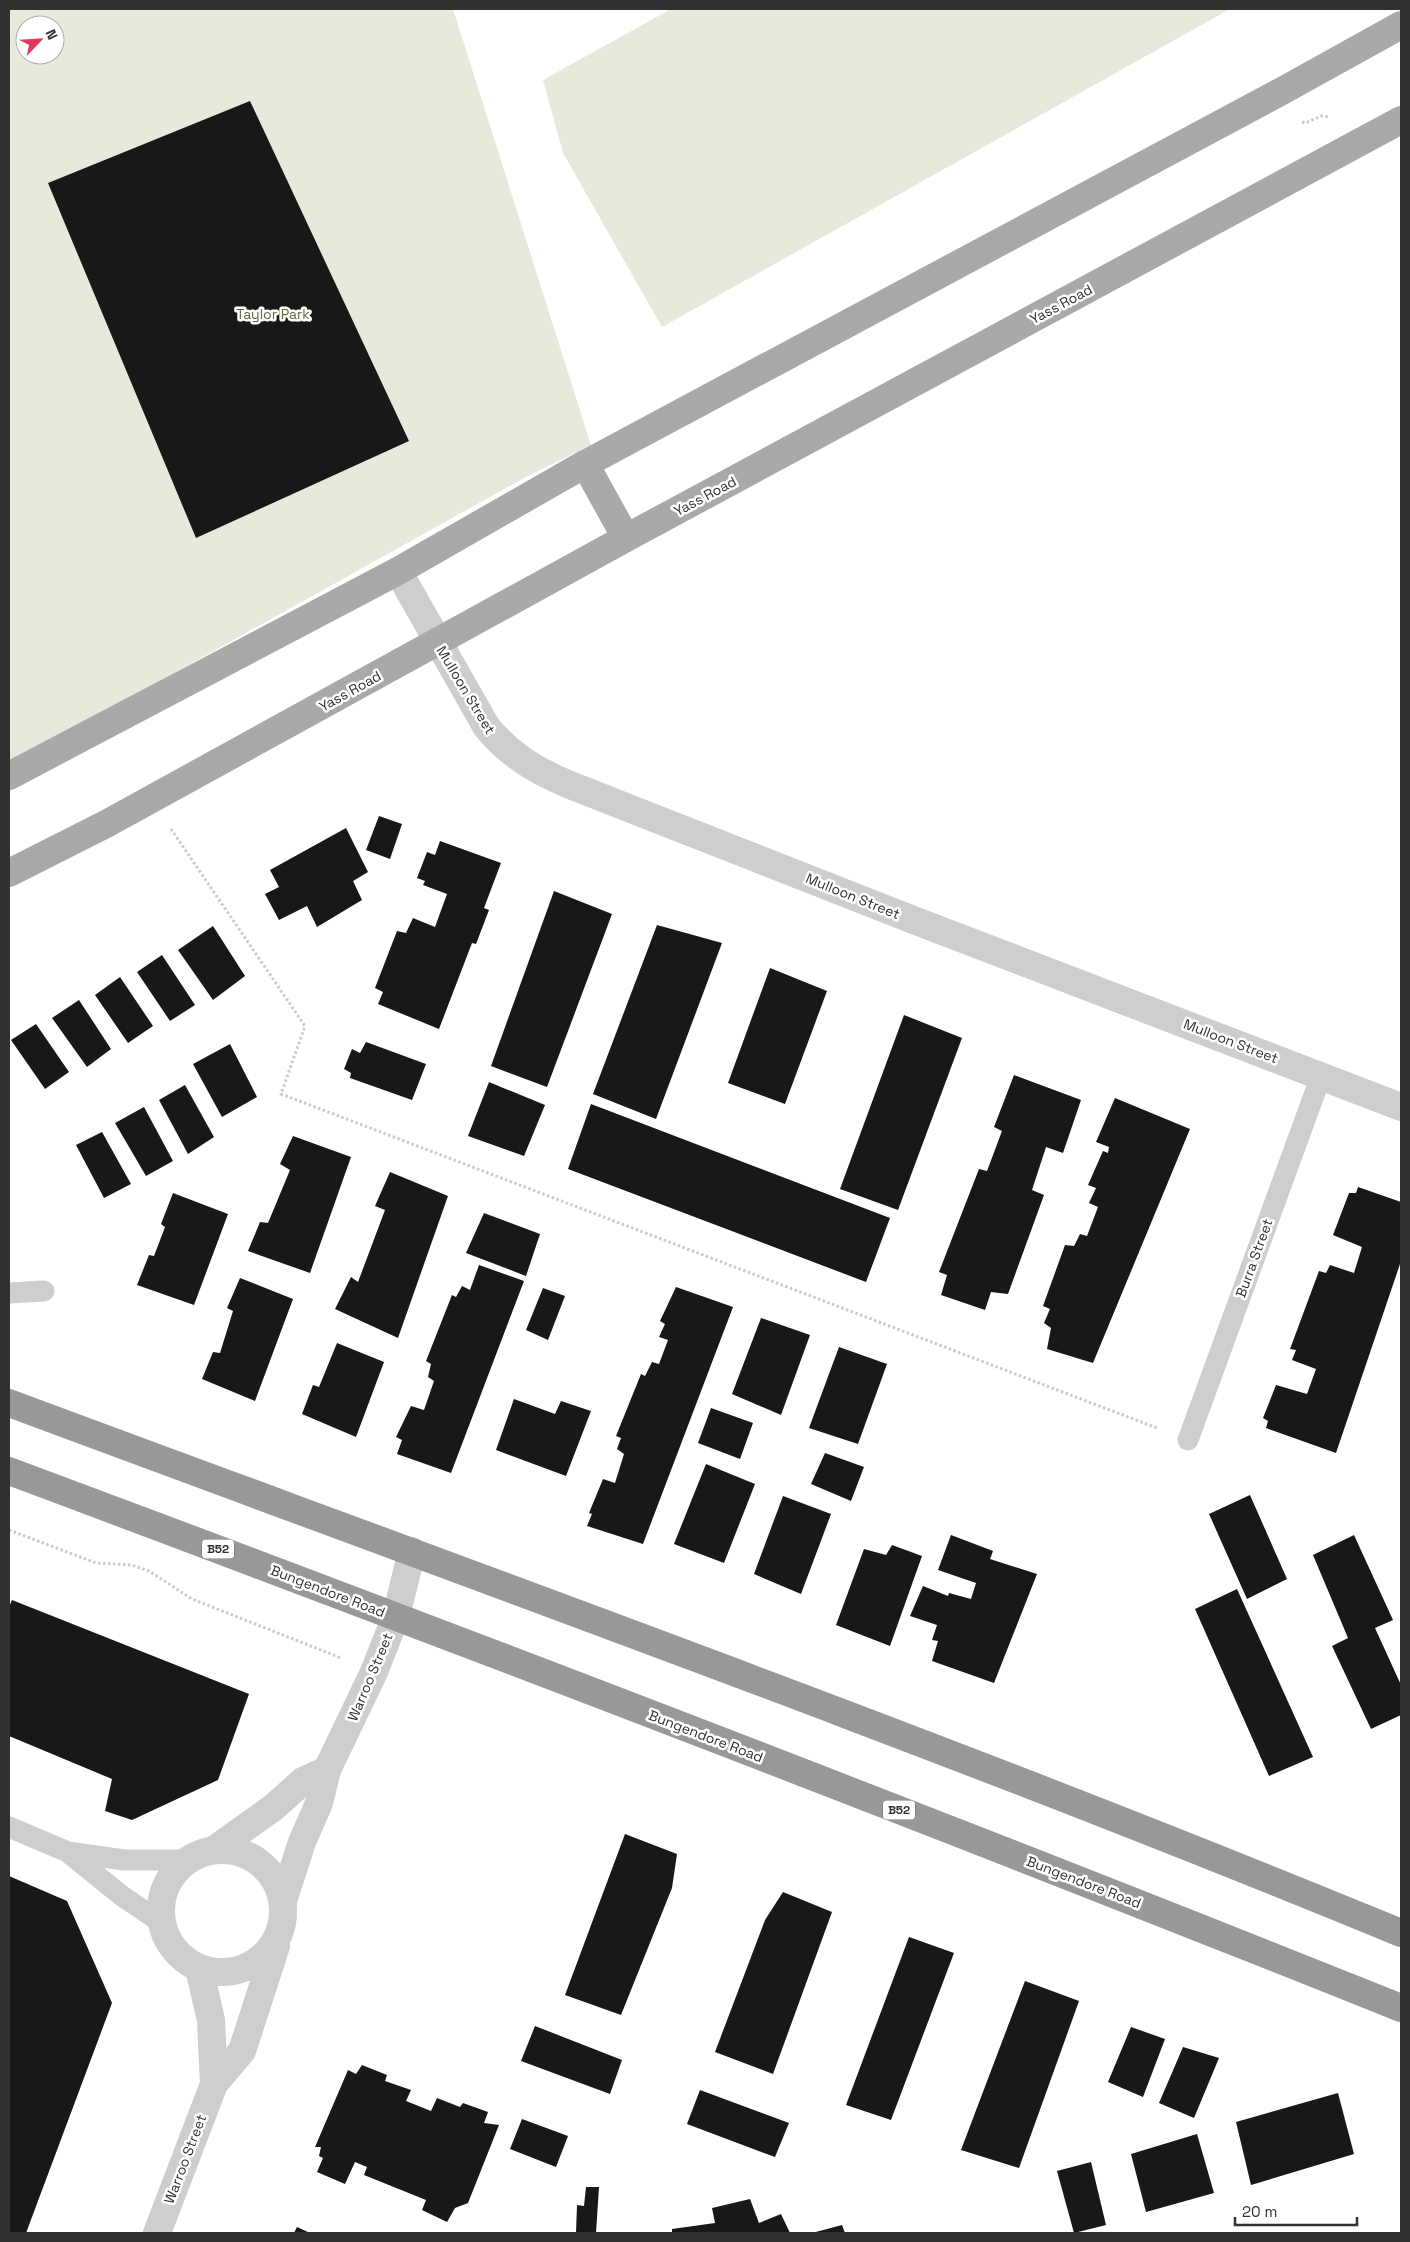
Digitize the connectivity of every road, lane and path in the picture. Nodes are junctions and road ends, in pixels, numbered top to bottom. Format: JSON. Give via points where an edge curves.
{"nodes":[{"id":1,"x":1401,"y":24,"type":"edge"},
{"id":2,"x":1295,"y":118,"type":"dead end"},
{"id":3,"x":1332,"y":118,"type":"dead end"},
{"id":4,"x":1401,"y":120,"type":"edge"},
{"id":5,"x":585,"y":464,"type":"junction"},
{"id":6,"x":626,"y":538,"type":"junction"},
{"id":7,"x":398,"y":570,"type":"junction"},
{"id":8,"x":437,"y":643,"type":"junction"},
{"id":9,"x":9,"y":776,"type":"edge"},
{"id":10,"x":151,"y":799,"type":"junction"},
{"id":11,"x":9,"y":873,"type":"edge"},
{"id":12,"x":1321,"y":1076,"type":"junction"},
{"id":13,"x":1401,"y":1107,"type":"edge"},
{"id":14,"x":44,"y":1291,"type":"dead end"},
{"id":15,"x":9,"y":1293,"type":"edge"},
{"id":16,"x":9,"y":1403,"type":"edge"},
{"id":17,"x":1188,"y":1440,"type":"joint"},
{"id":18,"x":9,"y":1471,"type":"edge"},
{"id":19,"x":9,"y":1530,"type":"edge"},
{"id":20,"x":412,"y":1551,"type":"junction"},
{"id":21,"x":396,"y":1616,"type":"junction"},
{"id":22,"x":374,"y":1672,"type":"junction"},
{"id":23,"x":327,"y":1770,"type":"junction"},
{"id":24,"x":9,"y":1827,"type":"edge"},
{"id":25,"x":214,"y":1850,"type":"junction"},
{"id":26,"x":68,"y":1852,"type":"junction"},
{"id":27,"x":188,"y":1860,"type":"junction"},
{"id":28,"x":283,"y":1901,"type":"junction"},
{"id":29,"x":162,"y":1923,"type":"junction"},
{"id":30,"x":1401,"y":1933,"type":"edge"},
{"id":31,"x":279,"y":1937,"type":"junction"},
{"id":32,"x":198,"y":1968,"type":"junction"},
{"id":33,"x":1401,"y":2008,"type":"edge"},
{"id":34,"x":214,"y":2084,"type":"junction"},
{"id":35,"x":157,"y":2233,"type":"edge"}],
"edges":[{"from":1,"to":5,"type":"main road"},
{"from":2,"to":3,"type":"path","via":[[1305,123],[1321,116]]},
{"from":4,"to":6,"type":"main road","name":"Yass Road"},
{"from":5,"to":6,"type":"main road"},
{"from":5,"to":7,"type":"main road"},
{"from":6,"to":8,"type":"main road","name":"Yass Road"},
{"from":7,"to":8,"type":"street","name":"Mulloon Street"},
{"from":7,"to":9,"type":"main road"},
{"from":8,"to":10,"type":"main road","name":"Yass Road"},
{"from":8,"to":12,"type":"street","name":"Mulloon Street","via":[[495,738],[517,757],[553,778]]},
{"from":10,"to":11,"type":"main road","name":"Yass Road"},
{"from":10,"to":17,"type":"path","via":[[305,1026],[281,1094]]},
{"from":12,"to":13,"type":"street","name":"Mulloon Street"},
{"from":12,"to":17,"type":"lane","name":"Burra Street"},
{"from":14,"to":15,"type":"lane"},
{"from":16,"to":20,"type":"highway"},
{"from":18,"to":21,"type":"highway","name":"Bungendore Road","number":"B52"},
{"from":19,"to":22,"type":"path","via":[[96,1563],[132,1565],[149,1571],[192,1599]]},
{"from":20,"to":21,"type":"street","name":"Warroo Street"},
{"from":20,"to":30,"type":"highway","via":[[1155,1833]]},
{"from":21,"to":22,"type":"street","name":"Warroo Street"},
{"from":21,"to":33,"type":"highway","name":"Bungendore Road","number":"B52"},
{"from":22,"to":23,"type":"street","name":"Warroo Street"},
{"from":23,"to":25,"type":"street","via":[[303,1781],[274,1807]]},
{"from":23,"to":28,"type":"street","name":"Warroo Street","via":[[319,1803],[302,1842]]},
{"from":24,"to":26,"type":"lane"},
{"from":25,"to":27,"type":"street"},
{"from":25,"to":28,"type":"street","via":[[233,1850],[252,1857],[267,1868],[278,1884]]},
{"from":26,"to":27,"type":"lane","via":[[124,1860]]},
{"from":26,"to":29,"type":"lane","via":[[122,1896]]},
{"from":27,"to":29,"type":"street","via":[[163,1889]]},
{"from":28,"to":31,"type":"street","via":[[284,1920]]},
{"from":29,"to":32,"type":"street","via":[[169,1942],[182,1958]]},
{"from":31,"to":32,"type":"street","via":[[255,1964],[238,1972],[218,1974]]},
{"from":31,"to":34,"type":"street","name":"Warroo Street","via":[[242,2051]]},
{"from":32,"to":34,"type":"street","name":"Warroo Street","via":[[211,2020]]},
{"from":34,"to":35,"type":"street","name":"Warroo Street"}]}
